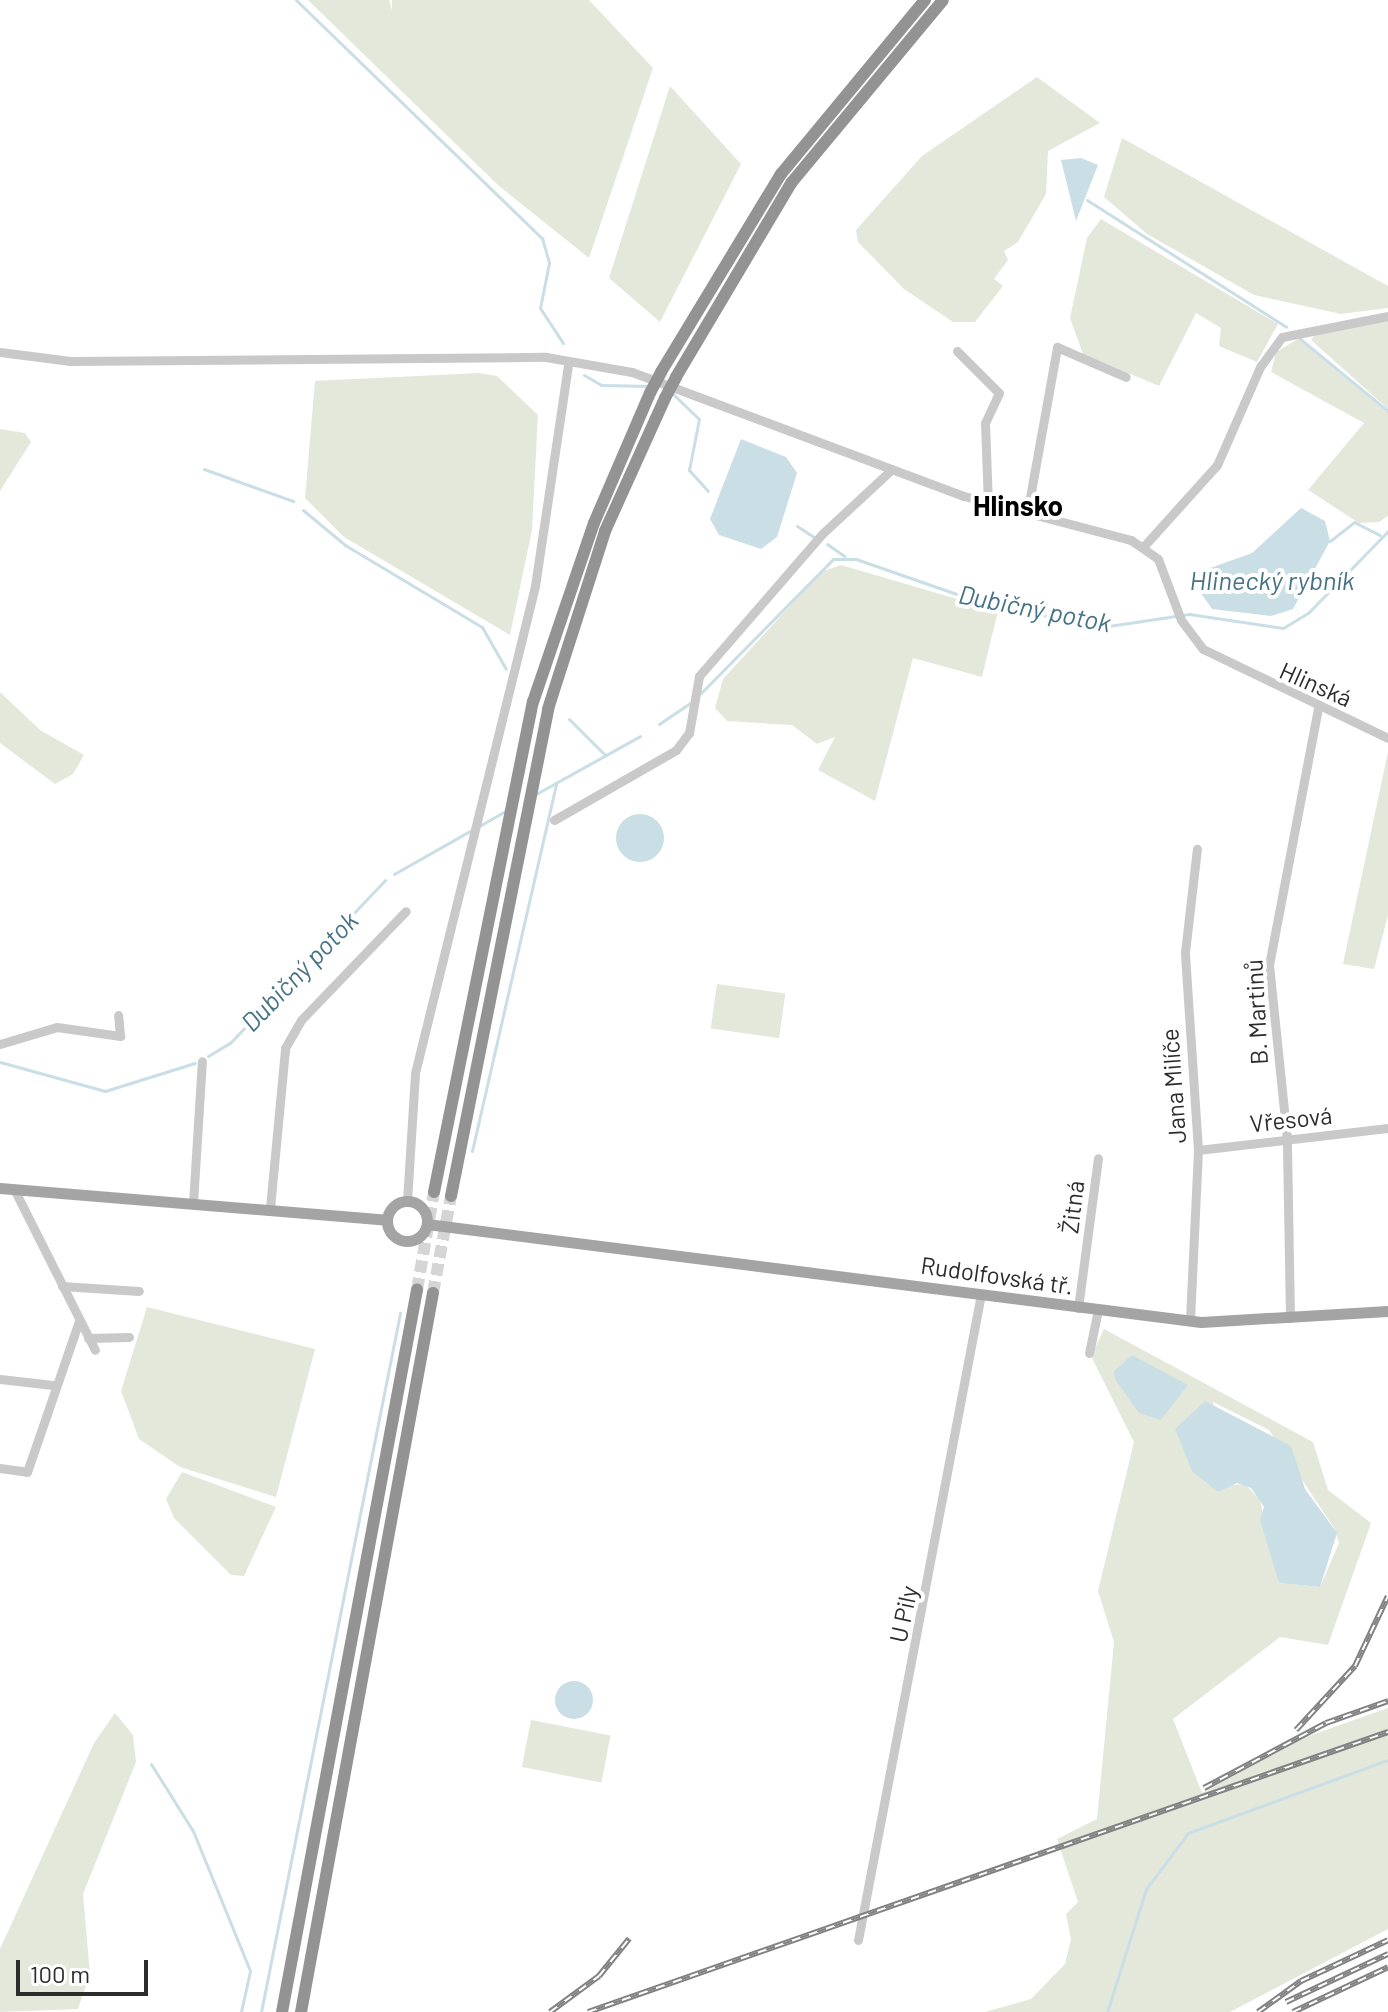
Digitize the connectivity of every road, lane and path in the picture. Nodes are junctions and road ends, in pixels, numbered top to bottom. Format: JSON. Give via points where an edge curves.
{"nodes":[{"id":1,"x":925,"y":0,"type":"edge"},
{"id":2,"x":943,"y":0,"type":"edge"},
{"id":3,"x":1388,"y":316,"type":"edge"},
{"id":4,"x":957,"y":351,"type":"dead end"},
{"id":5,"x":0,"y":352,"type":"edge"},
{"id":6,"x":568,"y":365,"type":"junction"},
{"id":7,"x":1126,"y":377,"type":"dead end"},
{"id":8,"x":891,"y":470,"type":"junction"},
{"id":9,"x":988,"y":504,"type":"junction"},
{"id":10,"x":1027,"y":514,"type":"junction"},
{"id":11,"x":1144,"y":546,"type":"junction"},
{"id":12,"x":1318,"y":707,"type":"junction"},
{"id":13,"x":1388,"y":738,"type":"edge"},
{"id":14,"x":554,"y":820,"type":"dead end"},
{"id":15,"x":1197,"y":849,"type":"dead end"},
{"id":16,"x":406,"y":911,"type":"dead end"},
{"id":17,"x":118,"y":1015,"type":"dead end"},
{"id":18,"x":0,"y":1044,"type":"edge"},
{"id":19,"x":202,"y":1061,"type":"dead end"},
{"id":20,"x":1388,"y":1128,"type":"edge"},
{"id":21,"x":1287,"y":1139,"type":"junction"},
{"id":22,"x":1198,"y":1150,"type":"junction"},
{"id":23,"x":1098,"y":1158,"type":"dead end"},
{"id":24,"x":0,"y":1188,"type":"edge"},
{"id":25,"x":14,"y":1189,"type":"junction"},
{"id":26,"x":434,"y":1192,"type":"tunnel mouth"},
{"id":27,"x":451,"y":1196,"type":"tunnel mouth"},
{"id":28,"x":407,"y":1201,"type":"junction"},
{"id":29,"x":193,"y":1203,"type":"junction"},
{"id":30,"x":270,"y":1208,"type":"junction"},
{"id":31,"x":387,"y":1220,"type":"junction"},
{"id":32,"x":427,"y":1224,"type":"junction"},
{"id":33,"x":62,"y":1286,"type":"junction"},
{"id":34,"x":417,"y":1290,"type":"tunnel mouth"},
{"id":35,"x":139,"y":1291,"type":"dead end"},
{"id":36,"x":433,"y":1293,"type":"tunnel mouth"},
{"id":37,"x":981,"y":1294,"type":"junction"},
{"id":38,"x":1078,"y":1308,"type":"junction"},
{"id":39,"x":1098,"y":1310,"type":"junction"},
{"id":40,"x":1388,"y":1311,"type":"edge"},
{"id":41,"x":1290,"y":1318,"type":"junction"},
{"id":42,"x":1190,"y":1320,"type":"junction"},
{"id":43,"x":79,"y":1321,"type":"junction"},
{"id":44,"x":129,"y":1337,"type":"dead end"},
{"id":45,"x":91,"y":1338,"type":"junction"},
{"id":46,"x":95,"y":1350,"type":"dead end"},
{"id":47,"x":1089,"y":1353,"type":"dead end"},
{"id":48,"x":0,"y":1379,"type":"edge"},
{"id":49,"x":53,"y":1385,"type":"junction"},
{"id":50,"x":0,"y":1468,"type":"edge"},
{"id":51,"x":858,"y":1940,"type":"dead end"},
{"id":52,"x":282,"y":2012,"type":"edge"},
{"id":53,"x":301,"y":2012,"type":"edge"}],
"edges":[{"from":1,"to":26,"type":"highway","bridge":true,"via":[[781,174],[650,393],[560,613],[509,800]]},
{"from":2,"to":27,"type":"highway","bridge":true,"via":[[792,182],[665,398],[573,618],[523,811]]},
{"from":3,"to":11,"type":"street","via":[[1282,337],[1260,367],[1217,465]]},
{"from":4,"to":9,"type":"street","via":[[999,393],[985,423]]},
{"from":5,"to":6,"type":"street","via":[[60,360],[546,357]]},
{"from":6,"to":8,"type":"street","via":[[632,372]]},
{"from":6,"to":28,"type":"street","via":[[535,586],[415,1073]]},
{"from":7,"to":10,"type":"street","via":[[1057,347]]},
{"from":8,"to":9,"type":"street"},
{"from":8,"to":14,"type":"street","via":[[823,533],[699,676],[689,733],[676,750]]},
{"from":9,"to":10,"type":"street"},
{"from":10,"to":11,"type":"street"},
{"from":11,"to":12,"type":"street","name":"Hlinská","via":[[1158,559],[1195,642],[1228,666]]},
{"from":12,"to":13,"type":"street","name":"Hlinská"},
{"from":12,"to":21,"type":"street","name":"B. Martinů","via":[[1269,965]]},
{"from":15,"to":22,"type":"street","name":"Jana Milíče","via":[[1185,952]]},
{"from":16,"to":30,"type":"street","via":[[301,1020],[285,1048]]},
{"from":17,"to":18,"type":"street","via":[[120,1036],[57,1027]]},
{"from":19,"to":29,"type":"street"},
{"from":20,"to":21,"type":"street","name":"Vřesová"},
{"from":21,"to":22,"type":"street","name":"Vřesová"},
{"from":21,"to":41,"type":"street","name":"B. Martinů"},
{"from":22,"to":42,"type":"street","name":"Jana Milíče"},
{"from":23,"to":38,"type":"street","name":"Žitná"},
{"from":24,"to":25,"type":"main road"},
{"from":25,"to":29,"type":"main road"},
{"from":25,"to":33,"type":"street"},
{"from":28,"to":31,"type":"main road"},
{"from":28,"to":32,"type":"main road","via":[[425,1211]]},
{"from":29,"to":30,"type":"main road"},
{"from":30,"to":31,"type":"main road"},
{"from":31,"to":32,"type":"main road","via":[[396,1238],[409,1241]]},
{"from":32,"to":37,"type":"main road","name":"Rudolfovská tř."},
{"from":33,"to":35,"type":"street"},
{"from":33,"to":43,"type":"street"},
{"from":34,"to":52,"type":"highway"},
{"from":36,"to":53,"type":"highway"},
{"from":37,"to":38,"type":"main road","name":"Rudolfovská tř."},
{"from":37,"to":51,"type":"street","name":"U Pily"},
{"from":38,"to":39,"type":"main road","name":"Rudolfovská tř."},
{"from":39,"to":42,"type":"main road","name":"Rudolfovská tř."},
{"from":39,"to":47,"type":"street"},
{"from":40,"to":41,"type":"main road","name":"Rudolfovská tř."},
{"from":41,"to":42,"type":"main road","name":"Rudolfovská tř."},
{"from":43,"to":45,"type":"street"},
{"from":43,"to":49,"type":"street"},
{"from":44,"to":45,"type":"street"},
{"from":45,"to":46,"type":"street"},
{"from":48,"to":49,"type":"street"},
{"from":49,"to":50,"type":"street","via":[[27,1472]]}]}
